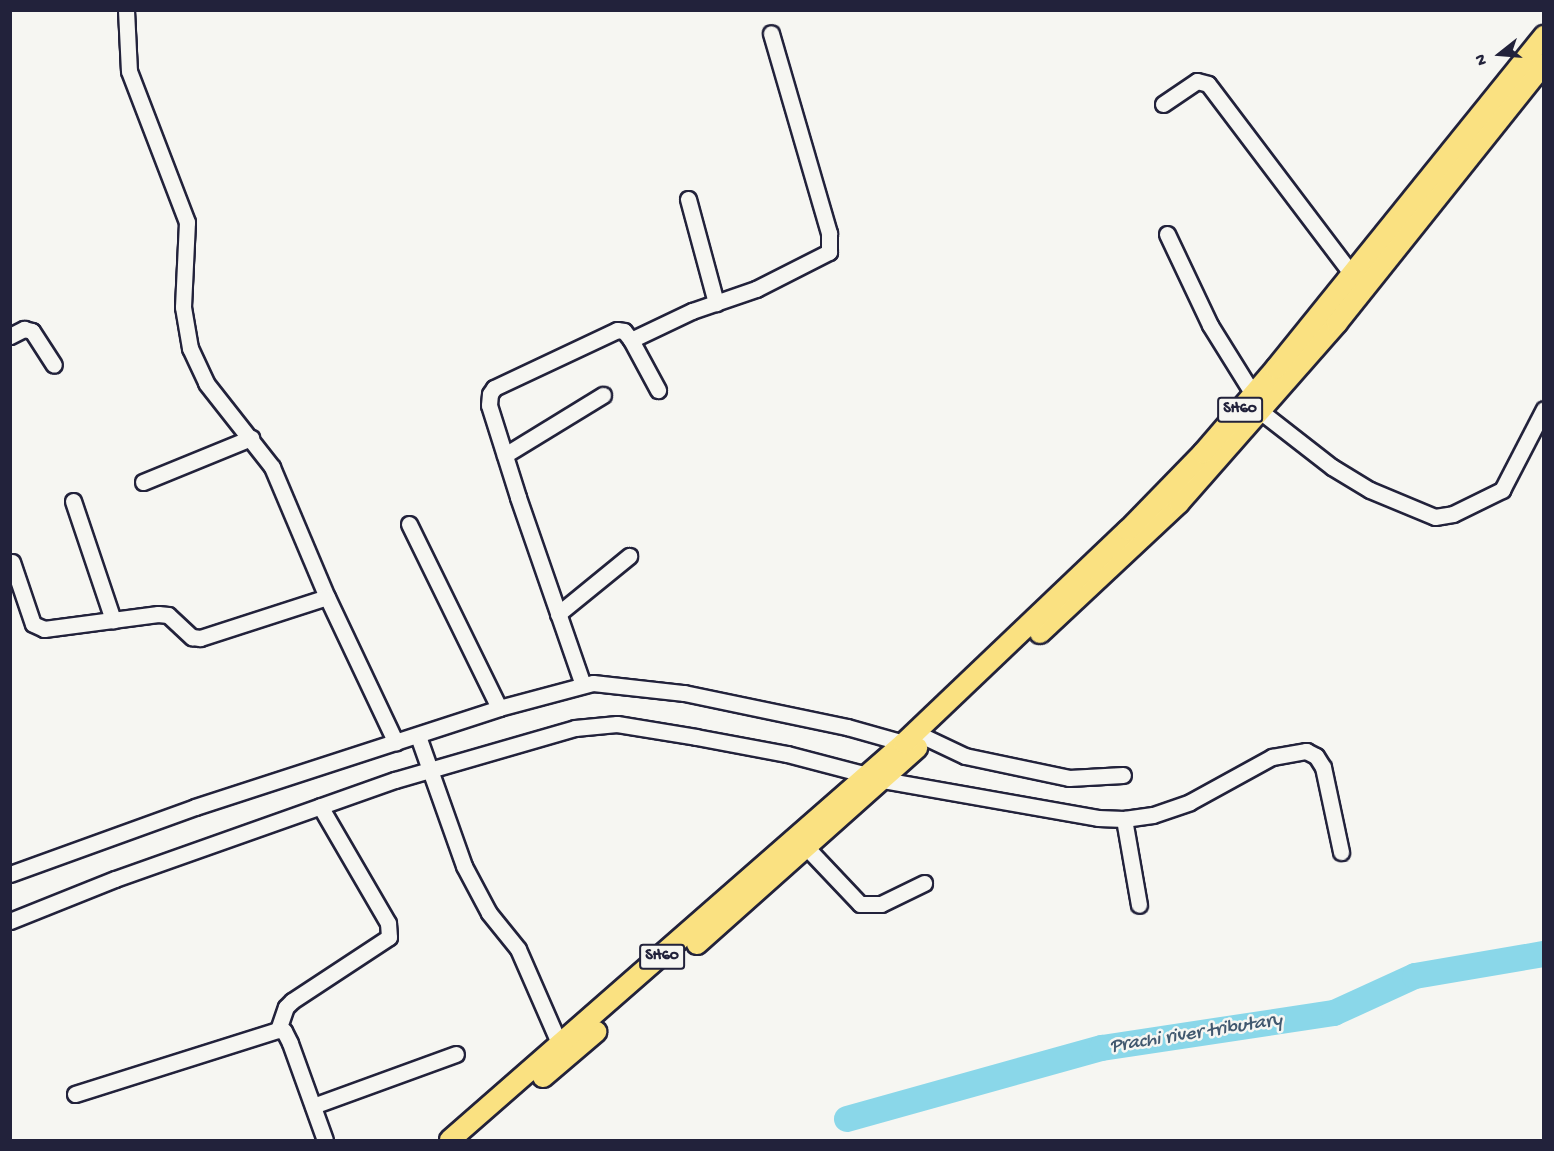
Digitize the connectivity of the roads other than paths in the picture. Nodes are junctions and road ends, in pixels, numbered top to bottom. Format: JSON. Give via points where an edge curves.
{"nodes":[{"id":1,"x":126,"y":10,"type":"edge"},
{"id":2,"x":771,"y":33,"type":"dead end"},
{"id":3,"x":1544,"y":36,"type":"edge"},
{"id":4,"x":1544,"y":64,"type":"edge"},
{"id":5,"x":1163,"y":104,"type":"dead end"},
{"id":6,"x":688,"y":199,"type":"dead end"},
{"id":7,"x":1167,"y":234,"type":"dead end"},
{"id":8,"x":1353,"y":276,"type":"junction"},
{"id":9,"x":716,"y":303,"type":"junction"},
{"id":10,"x":10,"y":336,"type":"edge"},
{"id":11,"x":632,"y":340,"type":"junction"},
{"id":12,"x":54,"y":365,"type":"dead end"},
{"id":13,"x":658,"y":390,"type":"dead end"},
{"id":14,"x":603,"y":395,"type":"dead end"},
{"id":15,"x":1257,"y":402,"type":"junction"},
{"id":16,"x":1544,"y":409,"type":"edge"},
{"id":17,"x":251,"y":438,"type":"junction"},
{"id":18,"x":505,"y":455,"type":"junction"},
{"id":19,"x":144,"y":482,"type":"dead end"},
{"id":20,"x":73,"y":501,"type":"dead end"},
{"id":21,"x":409,"y":524,"type":"dead end"},
{"id":22,"x":629,"y":556,"type":"dead end"},
{"id":23,"x":12,"y":562,"type":"edge"},
{"id":24,"x":327,"y":597,"type":"junction"},
{"id":25,"x":558,"y":614,"type":"junction"},
{"id":26,"x":113,"y":620,"type":"junction"},
{"id":27,"x":584,"y":685,"type":"junction"},
{"id":28,"x":499,"y":708,"type":"junction"},
{"id":29,"x":418,"y":739,"type":"junction"},
{"id":30,"x":396,"y":743,"type":"junction"},
{"id":31,"x":911,"y":745,"type":"junction"},
{"id":32,"x":426,"y":768,"type":"junction"},
{"id":33,"x":878,"y":775,"type":"junction"},
{"id":34,"x":1123,"y":775,"type":"dead end"},
{"id":35,"x":320,"y":806,"type":"junction"},
{"id":36,"x":1124,"y":819,"type":"junction"},
{"id":37,"x":807,"y":849,"type":"junction"},
{"id":38,"x":1341,"y":852,"type":"dead end"},
{"id":39,"x":10,"y":874,"type":"edge"},
{"id":40,"x":924,"y":883,"type":"dead end"},
{"id":41,"x":1139,"y":905,"type":"dead end"},
{"id":42,"x":10,"y":921,"type":"edge"},
{"id":43,"x":278,"y":1030,"type":"junction"},
{"id":44,"x":560,"y":1045,"type":"junction"},
{"id":45,"x":456,"y":1054,"type":"dead end"},
{"id":46,"x":75,"y":1094,"type":"dead end"},
{"id":47,"x":313,"y":1106,"type":"junction"},
{"id":48,"x":468,"y":1133,"type":"edge"},
{"id":49,"x":325,"y":1140,"type":"edge"},
{"id":50,"x":450,"y":1140,"type":"edge"}],
"edges":[{"from":1,"to":17,"type":"street","via":[[129,71],[187,222],[183,307],[190,348],[206,383]]},
{"from":2,"to":9,"type":"street","via":[[831,244],[823,258]]},
{"from":3,"to":8,"type":"main road","number":"SH60"},
{"from":4,"to":15,"type":"main road","number":"SH60","via":[[1336,323]]},
{"from":5,"to":8,"type":"street","via":[[1197,81],[1208,84]]},
{"from":6,"to":9,"type":"street"},
{"from":7,"to":15,"type":"street","via":[[1210,325]]},
{"from":8,"to":15,"type":"main road","number":"SH60"},
{"from":9,"to":11,"type":"street"},
{"from":10,"to":12,"type":"street","via":[[24,329],[32,331]]},
{"from":11,"to":13,"type":"street"},
{"from":11,"to":18,"type":"street","via":[[624,331],[617,330],[494,388],[489,405]]},
{"from":14,"to":18,"type":"street"},
{"from":15,"to":16,"type":"street","via":[[1332,467],[1370,490],[1435,517],[1453,514],[1502,490]]},
{"from":15,"to":31,"type":"main road","number":"SH60","via":[[1179,503]]},
{"from":17,"to":19,"type":"street"},
{"from":17,"to":24,"type":"street","via":[[272,467]]},
{"from":18,"to":25,"type":"street"},
{"from":20,"to":26,"type":"street"},
{"from":21,"to":28,"type":"street"},
{"from":22,"to":25,"type":"street"},
{"from":23,"to":26,"type":"street","via":[[33,624],[38,628]]},
{"from":24,"to":26,"type":"street","via":[[200,638],[192,637],[168,615]]},
{"from":24,"to":30,"type":"street"},
{"from":25,"to":27,"type":"street"},
{"from":27,"to":28,"type":"street"},
{"from":27,"to":31,"type":"street","via":[[610,683],[684,693],[847,727]]},
{"from":28,"to":29,"type":"street"},
{"from":29,"to":30,"type":"street"},
{"from":29,"to":32,"type":"street"},
{"from":30,"to":39,"type":"street","via":[[195,807]]},
{"from":31,"to":33,"type":"main road","number":"SH60"},
{"from":31,"to":34,"type":"street","via":[[1069,778]]},
{"from":32,"to":33,"type":"street","via":[[575,728],[617,724],[787,754]]},
{"from":32,"to":35,"type":"street"},
{"from":32,"to":44,"type":"street","via":[[464,866],[489,913],[518,949]]},
{"from":33,"to":36,"type":"street","via":[[1098,818]]},
{"from":33,"to":37,"type":"main road","number":"SH60"},
{"from":33,"to":44,"type":"main road","number":"SH60"},
{"from":35,"to":42,"type":"street"},
{"from":35,"to":43,"type":"street","via":[[388,923],[389,937],[292,1001],[285,1007]]},
{"from":36,"to":38,"type":"street","via":[[1153,815],[1190,802],[1272,757],[1306,752],[1316,756],[1323,766]]},
{"from":36,"to":41,"type":"street"},
{"from":37,"to":40,"type":"street","via":[[860,904],[881,904]]},
{"from":37,"to":48,"type":"main road","number":"SH60","via":[[566,1058]]},
{"from":43,"to":46,"type":"street"},
{"from":43,"to":47,"type":"street","via":[[284,1031],[290,1043]]},
{"from":44,"to":48,"type":"main road","number":"SH60"},
{"from":45,"to":47,"type":"street"},
{"from":47,"to":49,"type":"street"},
{"from":48,"to":50,"type":"main road","number":"SH60"}]}
